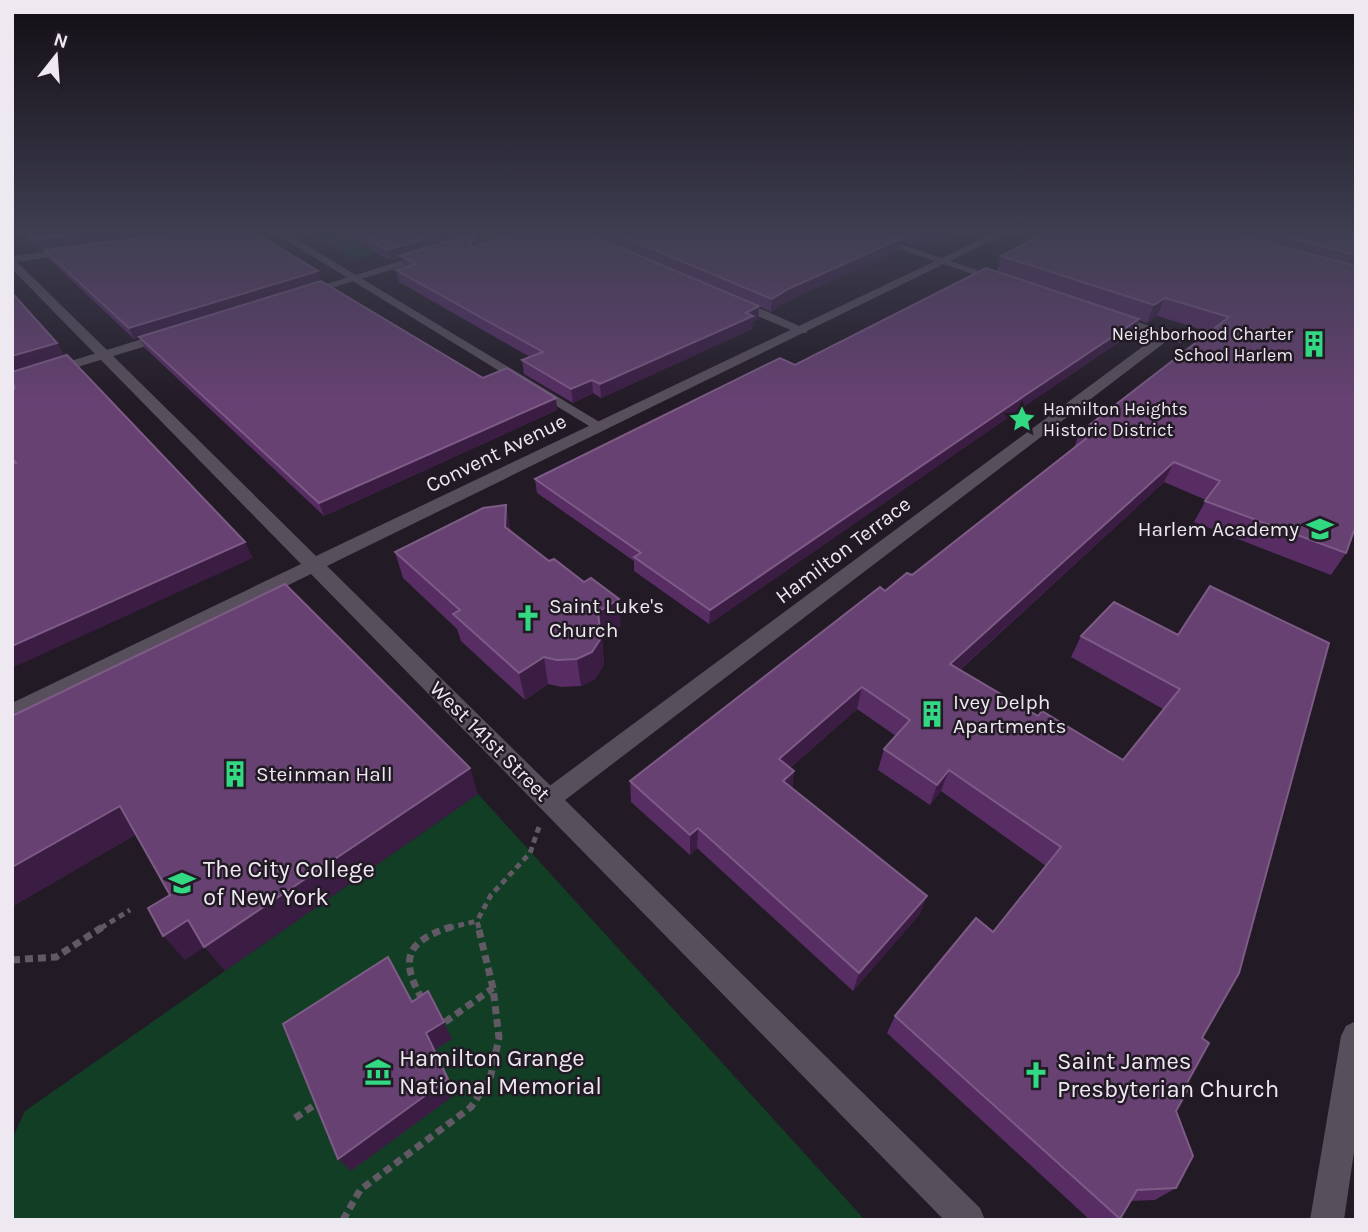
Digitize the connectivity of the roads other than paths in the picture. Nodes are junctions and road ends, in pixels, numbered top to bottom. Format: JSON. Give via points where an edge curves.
{"nodes":[{"id":1,"x":42,"y":291,"type":"edge"},
{"id":2,"x":310,"y":291,"type":"edge"},
{"id":3,"x":377,"y":291,"type":"edge"},
{"id":4,"x":881,"y":291,"type":"edge"},
{"id":5,"x":720,"y":296,"type":"edge"},
{"id":6,"x":285,"y":299,"type":"edge"},
{"id":7,"x":1105,"y":314,"type":"edge"},
{"id":8,"x":802,"y":330,"type":"junction"},
{"id":9,"x":172,"y":334,"type":"edge"},
{"id":10,"x":104,"y":355,"type":"junction"},
{"id":11,"x":12,"y":383,"type":"edge"},
{"id":12,"x":599,"y":426,"type":"junction"},
{"id":13,"x":316,"y":566,"type":"junction"},
{"id":14,"x":12,"y":712,"type":"edge"},
{"id":15,"x":548,"y":800,"type":"junction"},
{"id":16,"x":1356,"y":1036,"type":"edge"},
{"id":17,"x":968,"y":1220,"type":"edge"},
{"id":18,"x":1328,"y":1220,"type":"edge"}],
"edges":[{"from":1,"to":10,"type":"street","name":"West 141st Street"},
{"from":2,"to":6,"type":"street"},
{"from":3,"to":12,"type":"street"},
{"from":4,"to":8,"type":"street","name":"Convent Avenue"},
{"from":5,"to":8,"type":"street"},
{"from":7,"to":15,"type":"street","name":"Hamilton Terrace","via":[[1181,340],[1166,335]]},
{"from":8,"to":12,"type":"street","name":"Convent Avenue"},
{"from":9,"to":10,"type":"street"},
{"from":10,"to":11,"type":"street"},
{"from":10,"to":13,"type":"street","name":"West 141st Street"},
{"from":12,"to":13,"type":"street","name":"Convent Avenue"},
{"from":13,"to":14,"type":"street","name":"Convent Avenue"},
{"from":13,"to":15,"type":"street","name":"West 141st Street"},
{"from":15,"to":17,"type":"street","name":"West 141st Street"},
{"from":16,"to":18,"type":"street"}]}
